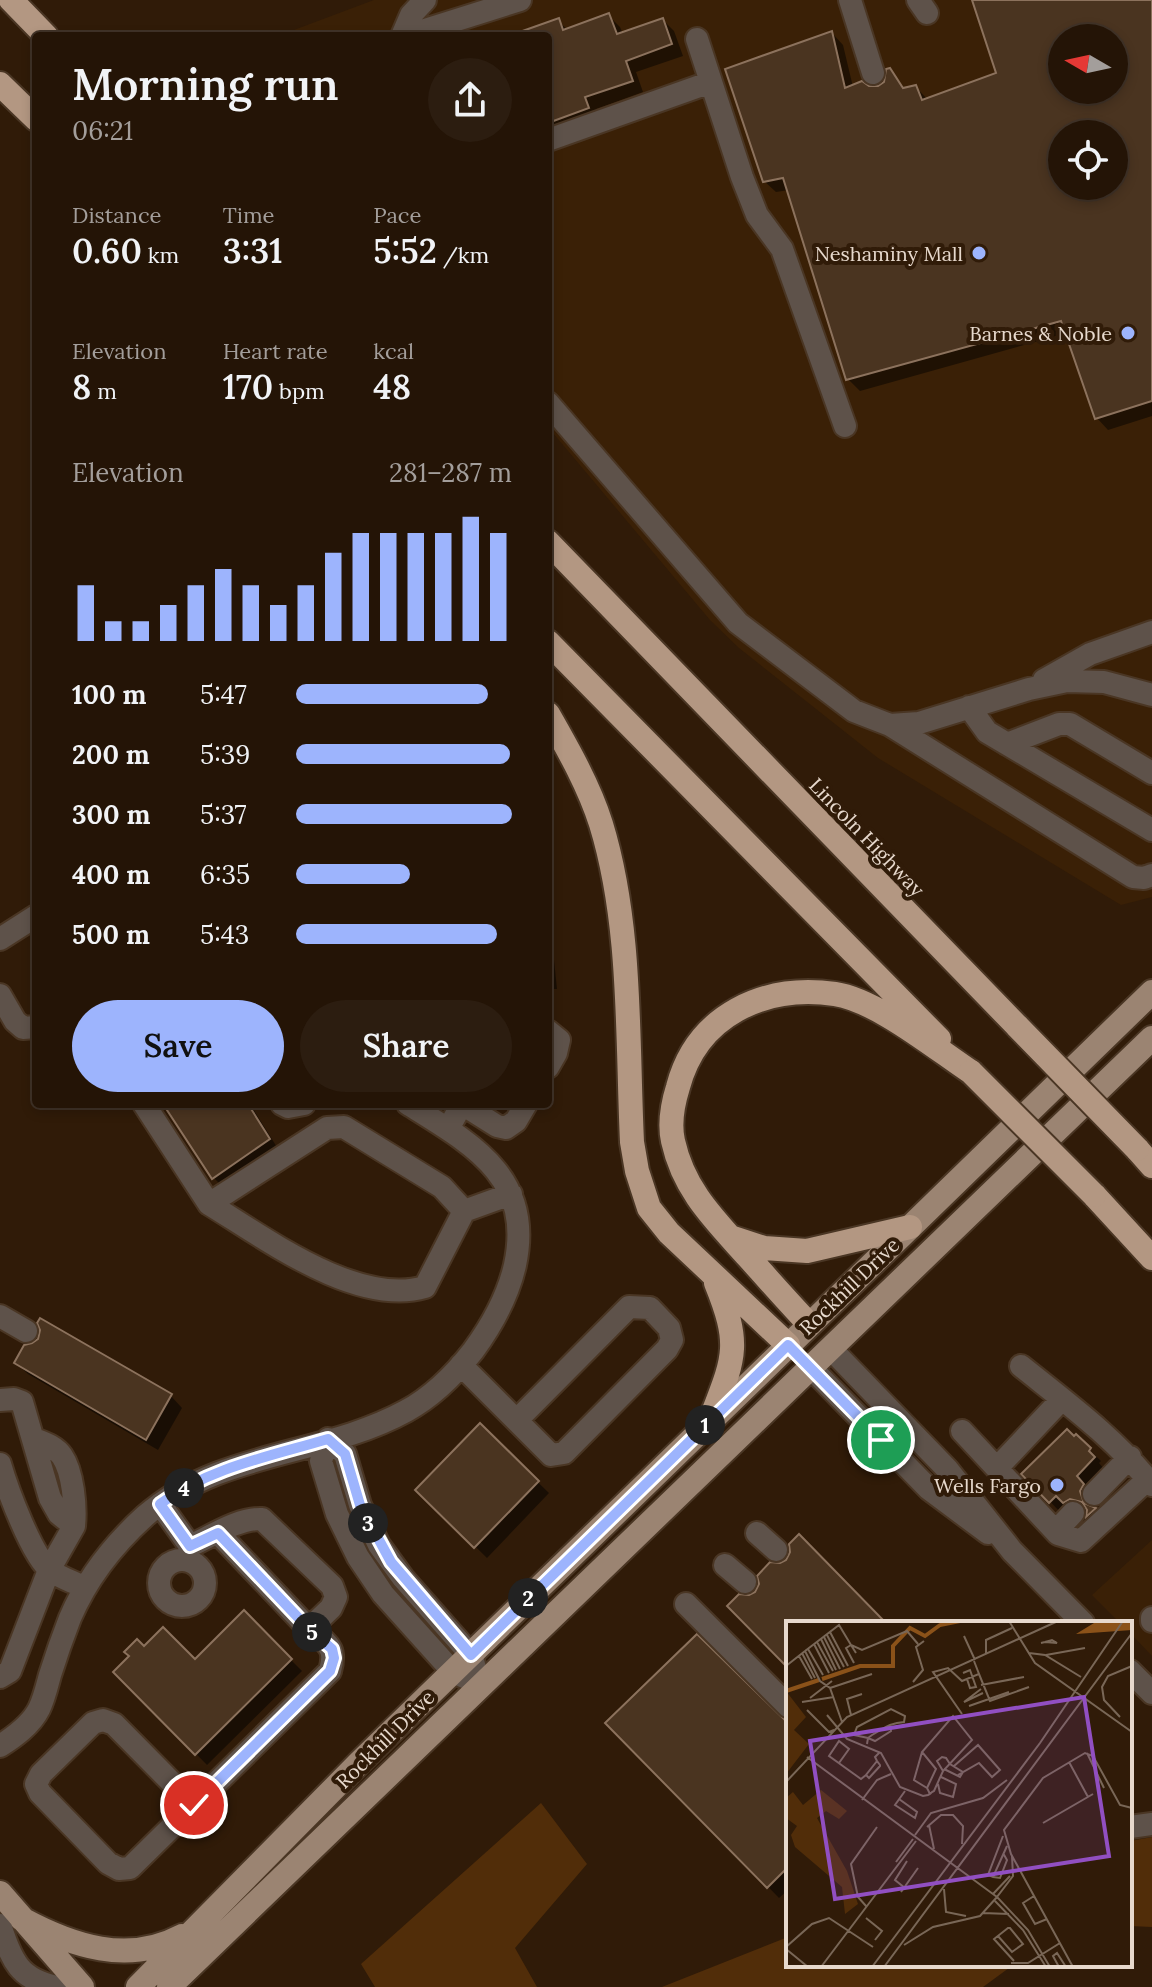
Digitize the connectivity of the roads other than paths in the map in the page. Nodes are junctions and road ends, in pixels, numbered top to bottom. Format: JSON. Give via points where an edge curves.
{"nodes":[{"id":1,"x":11,"y":0,"type":"edge"},
{"id":2,"x":425,"y":0,"type":"edge"},
{"id":3,"x":520,"y":0,"type":"edge"},
{"id":4,"x":850,"y":0,"type":"edge"},
{"id":5,"x":42,"y":32,"type":"edge"},
{"id":6,"x":405,"y":32,"type":"edge"},
{"id":7,"x":417,"y":32,"type":"edge"},
{"id":8,"x":697,"y":39,"type":"dead end"},
{"id":9,"x":873,"y":73,"type":"dead end"},
{"id":10,"x":711,"y":82,"type":"junction"},
{"id":11,"x":0,"y":84,"type":"edge"},
{"id":12,"x":32,"y":115,"type":"edge"},
{"id":13,"x":552,"y":139,"type":"edge"},
{"id":14,"x":552,"y":408,"type":"edge"},
{"id":15,"x":845,"y":426,"type":"dead end"},
{"id":16,"x":552,"y":546,"type":"edge"},
{"id":17,"x":1152,"y":632,"type":"edge"},
{"id":18,"x":552,"y":646,"type":"edge"},
{"id":19,"x":1029,"y":689,"type":"junction"},
{"id":20,"x":1152,"y":695,"type":"edge"},
{"id":21,"x":969,"y":707,"type":"junction"},
{"id":22,"x":552,"y":721,"type":"edge"},
{"id":23,"x":890,"y":725,"type":"junction"},
{"id":24,"x":1007,"y":744,"type":"junction"},
{"id":25,"x":1152,"y":773,"type":"edge"},
{"id":26,"x":1152,"y":830,"type":"edge"},
{"id":27,"x":1152,"y":875,"type":"edge"},
{"id":28,"x":32,"y":919,"type":"edge"},
{"id":29,"x":0,"y":939,"type":"edge"},
{"id":30,"x":1152,"y":992,"type":"edge"},
{"id":31,"x":0,"y":995,"type":"edge"},
{"id":32,"x":32,"y":1027,"type":"edge"},
{"id":33,"x":552,"y":1034,"type":"edge"},
{"id":34,"x":1152,"y":1038,"type":"edge"},
{"id":35,"x":552,"y":1060,"type":"edge"},
{"id":36,"x":971,"y":1072,"type":"junction"},
{"id":37,"x":147,"y":1108,"type":"edge"},
{"id":38,"x":414,"y":1108,"type":"edge"},
{"id":39,"x":460,"y":1108,"type":"edge"},
{"id":40,"x":468,"y":1108,"type":"edge"},
{"id":41,"x":524,"y":1108,"type":"edge"},
{"id":42,"x":448,"y":1129,"type":"junction"},
{"id":43,"x":1144,"y":1158,"type":"edge"},
{"id":44,"x":511,"y":1194,"type":"junction"},
{"id":45,"x":209,"y":1204,"type":"junction"},
{"id":46,"x":464,"y":1211,"type":"junction"},
{"id":47,"x":910,"y":1227,"type":"junction"},
{"id":48,"x":730,"y":1237,"type":"junction"},
{"id":49,"x":1152,"y":1258,"type":"edge"},
{"id":50,"x":713,"y":1277,"type":"junction"},
{"id":51,"x":0,"y":1316,"type":"edge"},
{"id":52,"x":809,"y":1324,"type":"junction"},
{"id":53,"x":26,"y":1331,"type":"dead end"},
{"id":54,"x":788,"y":1345,"type":"junction"},
{"id":55,"x":831,"y":1349,"type":"junction"},
{"id":56,"x":461,"y":1365,"type":"junction"},
{"id":57,"x":1021,"y":1366,"type":"dead end"},
{"id":58,"x":811,"y":1368,"type":"junction"},
{"id":59,"x":1062,"y":1399,"type":"junction"},
{"id":60,"x":0,"y":1400,"type":"edge"},
{"id":61,"x":517,"y":1420,"type":"junction"},
{"id":62,"x":710,"y":1421,"type":"junction"},
{"id":63,"x":962,"y":1431,"type":"dead end"},
{"id":64,"x":328,"y":1439,"type":"junction"},
{"id":65,"x":1130,"y":1457,"type":"junction"},
{"id":66,"x":0,"y":1464,"type":"edge"},
{"id":67,"x":998,"y":1467,"type":"junction"},
{"id":68,"x":1150,"y":1482,"type":"edge"},
{"id":69,"x":1094,"y":1494,"type":"dead end"},
{"id":70,"x":160,"y":1504,"type":"junction"},
{"id":71,"x":1073,"y":1513,"type":"dead end"},
{"id":72,"x":1056,"y":1531,"type":"junction"},
{"id":73,"x":218,"y":1533,"type":"junction"},
{"id":74,"x":757,"y":1533,"type":"dead end"},
{"id":75,"x":776,"y":1550,"type":"dead end"},
{"id":76,"x":1012,"y":1551,"type":"junction"},
{"id":77,"x":725,"y":1565,"type":"dead end"},
{"id":78,"x":46,"y":1577,"type":"junction"},
{"id":79,"x":745,"y":1582,"type":"dead end"},
{"id":80,"x":81,"y":1595,"type":"junction"},
{"id":81,"x":686,"y":1604,"type":"dead end"},
{"id":82,"x":1081,"y":1621,"type":"edge"},
{"id":83,"x":309,"y":1629,"type":"junction"},
{"id":84,"x":471,"y":1655,"type":"junction"},
{"id":85,"x":51,"y":1671,"type":"junction"},
{"id":86,"x":453,"y":1672,"type":"junction"},
{"id":87,"x":1132,"y":1673,"type":"edge"},
{"id":88,"x":0,"y":1677,"type":"edge"},
{"id":89,"x":480,"y":1684,"type":"junction"},
{"id":90,"x":1152,"y":1693,"type":"edge"},
{"id":91,"x":786,"y":1704,"type":"edge"},
{"id":92,"x":0,"y":1728,"type":"edge"},
{"id":93,"x":0,"y":1746,"type":"edge"},
{"id":94,"x":194,"y":1805,"type":"junction"},
{"id":95,"x":1152,"y":1824,"type":"edge"},
{"id":96,"x":1132,"y":1827,"type":"edge"},
{"id":97,"x":0,"y":1893,"type":"edge"},
{"id":98,"x":11,"y":1922,"type":"edge"},
{"id":99,"x":198,"y":1928,"type":"junction"},
{"id":100,"x":201,"y":1955,"type":"junction"},
{"id":101,"x":8,"y":1972,"type":"edge"},
{"id":102,"x":57,"y":1987,"type":"edge"},
{"id":103,"x":82,"y":1987,"type":"edge"},
{"id":104,"x":138,"y":1987,"type":"edge"},
{"id":105,"x":169,"y":1987,"type":"edge"},
{"id":106,"x":189,"y":1987,"type":"edge"}],
"edges":[{"from":1,"to":5,"type":"highway"},
{"from":2,"to":6,"type":"street","via":[[411,15]]},
{"from":3,"to":7,"type":"street"},
{"from":4,"to":9,"type":"street"},
{"from":8,"to":10,"type":"street"},
{"from":10,"to":13,"type":"street"},
{"from":10,"to":15,"type":"street","via":[[757,215],[782,249]]},
{"from":11,"to":12,"type":"highway"},
{"from":14,"to":23,"type":"street","via":[[738,623],[854,711]]},
{"from":16,"to":43,"type":"highway","name":"Lincoln Highway","bridge":true},
{"from":17,"to":19,"type":"street","via":[[1090,654]]},
{"from":18,"to":36,"type":"highway"},
{"from":19,"to":20,"type":"street","via":[[1085,680]]},
{"from":19,"to":21,"type":"street"},
{"from":21,"to":23,"type":"street","via":[[919,723]]},
{"from":21,"to":24,"type":"street","via":[[987,732]]},
{"from":22,"to":50,"type":"highway","via":[[600,822],[613,870],[621,917],[637,1171],[649,1208]]},
{"from":23,"to":27,"type":"street","via":[[1133,877]]},
{"from":24,"to":25,"type":"street","via":[[1070,724]]},
{"from":24,"to":26,"type":"street"},
{"from":28,"to":29,"type":"street"},
{"from":30,"to":47,"type":"main road","name":"Rockhill Drive"},
{"from":31,"to":32,"type":"street","via":[[15,1021]]},
{"from":33,"to":35,"type":"street","via":[[559,1040]]},
{"from":34,"to":55,"type":"main road","name":"Rockhill Drive"},
{"from":36,"to":48,"type":"highway","via":[[882,1013],[836,994],[780,996],[727,1014],[689,1053],[672,1115],[673,1139],[689,1183]]},
{"from":36,"to":49,"type":"highway","bridge":true},
{"from":37,"to":45,"type":"street"},
{"from":38,"to":42,"type":"street"},
{"from":39,"to":42,"type":"street"},
{"from":40,"to":41,"type":"street","via":[[506,1128]]},
{"from":42,"to":44,"type":"street","via":[[487,1159]]},
{"from":44,"to":46,"type":"street"},
{"from":44,"to":56,"type":"street","via":[[519,1236],[513,1274],[492,1322]]},
{"from":45,"to":46,"type":"street","via":[[327,1128],[344,1127],[442,1187]]},
{"from":45,"to":46,"type":"street","via":[[326,1274],[395,1292],[425,1287]]},
{"from":47,"to":48,"type":"highway","via":[[807,1251],[764,1248]]},
{"from":47,"to":52,"type":"main road","name":"Rockhill Drive"},
{"from":48,"to":52,"type":"highway"},
{"from":50,"to":54,"type":"highway"},
{"from":50,"to":62,"type":"highway","via":[[728,1314],[733,1346]]},
{"from":51,"to":53,"type":"street"},
{"from":52,"to":54,"type":"main road","name":"Rockhill Drive"},
{"from":52,"to":55,"type":"main road"},
{"from":54,"to":58,"type":"main road"},
{"from":54,"to":62,"type":"main road","name":"Rockhill Drive"},
{"from":55,"to":58,"type":"main road","name":"Rockhill Drive"},
{"from":55,"to":76,"type":"street","via":[[948,1470]]},
{"from":56,"to":61,"type":"street"},
{"from":56,"to":64,"type":"street","via":[[409,1409]]},
{"from":57,"to":59,"type":"street"},
{"from":58,"to":76,"type":"street","via":[[929,1489]]},
{"from":58,"to":89,"type":"main road","name":"Rockhill Drive"},
{"from":59,"to":65,"type":"street"},
{"from":59,"to":67,"type":"street"},
{"from":60,"to":78,"type":"street","via":[[22,1402],[34,1439],[63,1457],[76,1503],[74,1526]]},
{"from":61,"to":61,"type":"street","via":[[551,1455],[564,1453],[667,1349],[672,1340],[669,1328],[650,1308],[629,1307]]},
{"from":62,"to":84,"type":"main road","name":"Rockhill Drive"},
{"from":63,"to":67,"type":"street"},
{"from":64,"to":70,"type":"street","via":[[218,1472]]},
{"from":64,"to":84,"type":"street","via":[[345,1454],[360,1505],[391,1562]]},
{"from":64,"to":86,"type":"street","via":[[321,1461],[337,1514],[358,1557],[383,1594]]},
{"from":65,"to":68,"type":"street"},
{"from":65,"to":69,"type":"street"},
{"from":66,"to":78,"type":"street"},
{"from":67,"to":72,"type":"street"},
{"from":68,"to":72,"type":"street","via":[[1081,1541]]},
{"from":70,"to":73,"type":"street","via":[[186,1553]]},
{"from":70,"to":80,"type":"street","via":[[110,1552]]},
{"from":71,"to":72,"type":"street"},
{"from":73,"to":83,"type":"street"},
{"from":73,"to":83,"type":"street","via":[[251,1518],[262,1519],[332,1586],[336,1597],[331,1608]]},
{"from":74,"to":75,"type":"street"},
{"from":76,"to":82,"type":"street"},
{"from":77,"to":79,"type":"street"},
{"from":78,"to":80,"type":"street"},
{"from":78,"to":88,"type":"street","via":[[10,1671]]},
{"from":80,"to":85,"type":"street"},
{"from":81,"to":91,"type":"street"},
{"from":83,"to":94,"type":"street","via":[[332,1649],[330,1671]]},
{"from":84,"to":86,"type":"main road","name":"Rockhill Drive"},
{"from":84,"to":89,"type":"street"},
{"from":85,"to":92,"type":"street"},
{"from":85,"to":93,"type":"street","via":[[39,1709]]},
{"from":86,"to":89,"type":"street"},
{"from":86,"to":99,"type":"main road","name":"Rockhill Drive"},
{"from":87,"to":90,"type":"street"},
{"from":89,"to":100,"type":"main road","name":"Rockhill Drive"},
{"from":94,"to":94,"type":"street","via":[[130,1868],[119,1869],[36,1784],[93,1723],[103,1720],[114,1724]]},
{"from":95,"to":96,"type":"street"},
{"from":97,"to":98,"type":"main road"},
{"from":98,"to":99,"type":"main road","via":[[114,1951],[156,1948]]},
{"from":98,"to":101,"type":"street"},
{"from":98,"to":103,"type":"main road"},
{"from":99,"to":104,"type":"main road","name":"Rockhill Drive"},
{"from":100,"to":105,"type":"main road","name":"Rockhill Drive"},
{"from":100,"to":106,"type":"main road"},
{"from":101,"to":102,"type":"street"}]}
